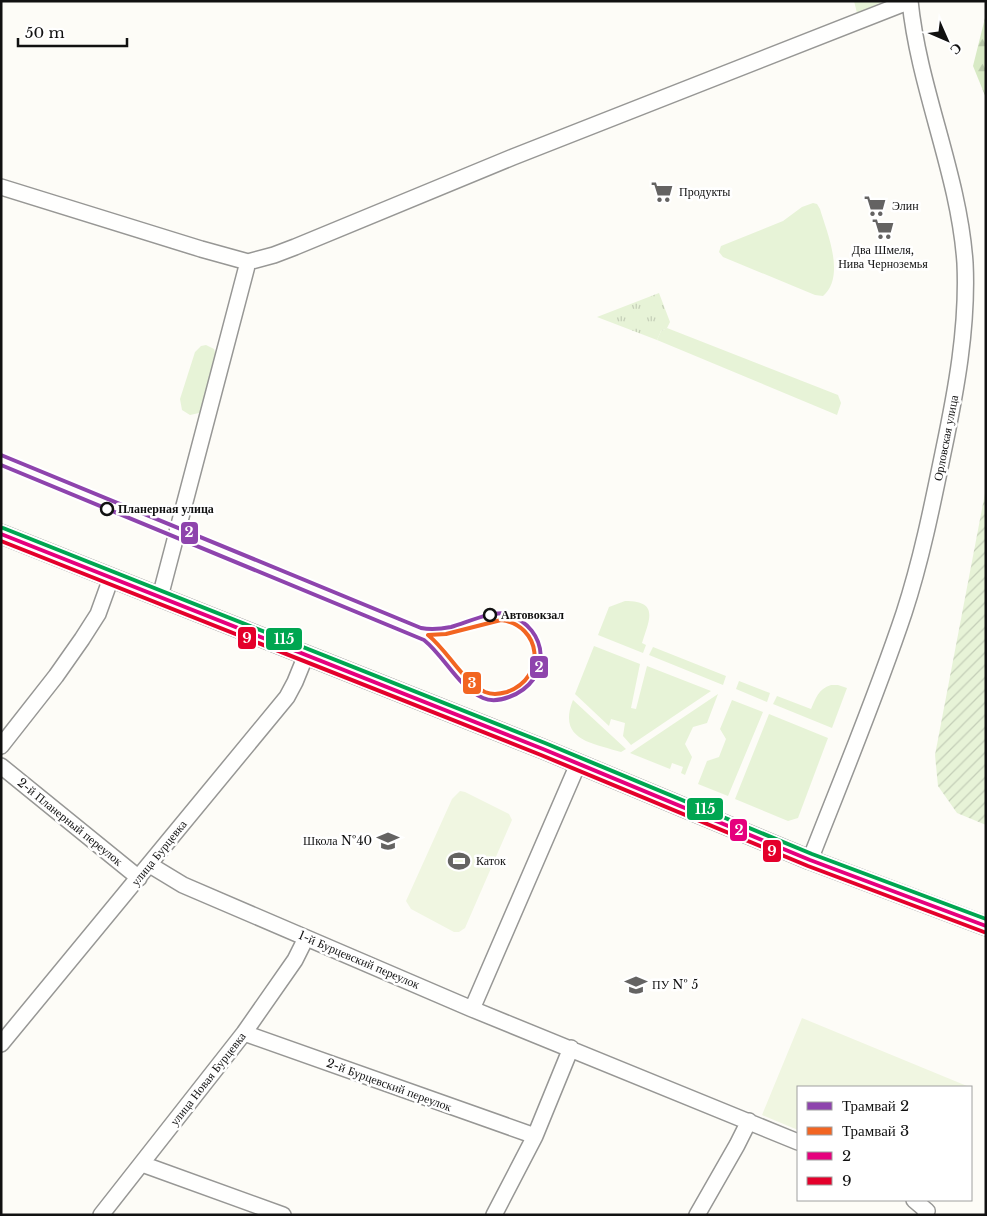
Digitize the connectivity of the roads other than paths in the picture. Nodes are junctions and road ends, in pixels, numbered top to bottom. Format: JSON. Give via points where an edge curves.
{"nodes":[{"id":1,"x":910,"y":1,"type":"edge"},
{"id":2,"x":1,"y":187,"type":"edge"},
{"id":3,"x":248,"y":262,"type":"junction"},
{"id":4,"x":1,"y":534,"type":"edge"},
{"id":5,"x":111,"y":578,"type":"junction"},
{"id":6,"x":160,"y":597,"type":"junction"},
{"id":7,"x":306,"y":655,"type":"junction"},
{"id":8,"x":1,"y":746,"type":"edge"},
{"id":9,"x":578,"y":764,"type":"junction"},
{"id":10,"x":1,"y":766,"type":"edge"},
{"id":11,"x":810,"y":860,"type":"junction"},
{"id":12,"x":150,"y":865,"type":"junction"},
{"id":13,"x":139,"y":878,"type":"junction"},
{"id":14,"x":986,"y":926,"type":"edge"},
{"id":15,"x":306,"y":938,"type":"junction"},
{"id":16,"x":472,"y":1009,"type":"junction"},
{"id":17,"x":244,"y":1033,"type":"junction"},
{"id":18,"x":1,"y":1044,"type":"edge"},
{"id":19,"x":571,"y":1048,"type":"junction"},
{"id":20,"x":749,"y":1121,"type":"junction"},
{"id":21,"x":535,"y":1136,"type":"junction"},
{"id":22,"x":797,"y":1142,"type":"edge"},
{"id":23,"x":142,"y":1164,"type":"junction"},
{"id":24,"x":915,"y":1201,"type":"edge"},
{"id":25,"x":926,"y":1213,"type":"edge"},
{"id":26,"x":101,"y":1215,"type":"edge"},
{"id":27,"x":284,"y":1215,"type":"edge"},
{"id":28,"x":494,"y":1215,"type":"edge"},
{"id":29,"x":697,"y":1215,"type":"edge"}],
"edges":[{"from":1,"to":3,"type":"street","via":[[513,157],[296,247]]},
{"from":1,"to":11,"type":"street","name":"Орловская улица","via":[[917,51],[961,230],[965,296],[960,362],[925,538],[904,612]]},
{"from":2,"to":3,"type":"street"},
{"from":3,"to":6,"type":"street"},
{"from":4,"to":5,"type":"main road"},
{"from":5,"to":6,"type":"main road"},
{"from":5,"to":8,"type":"street","via":[[98,614],[82,639]]},
{"from":6,"to":7,"type":"main road"},
{"from":7,"to":9,"type":"main road"},
{"from":7,"to":12,"type":"street","name":"улица Бурцевка","via":[[287,697]]},
{"from":9,"to":11,"type":"main road"},
{"from":9,"to":16,"type":"street"},
{"from":10,"to":13,"type":"street","name":"2-й Планерный переулок"},
{"from":11,"to":14,"type":"main road"},
{"from":12,"to":13,"type":"street","name":"улица Бурцевка"},
{"from":12,"to":15,"type":"street","name":"1-й Бурцевский переулок","via":[[183,885]]},
{"from":13,"to":18,"type":"street","name":"улица Бурцевка"},
{"from":15,"to":16,"type":"street","name":"1-й Бурцевский переулок"},
{"from":15,"to":17,"type":"street","name":"улица Новая Бурцевка","via":[[295,960]]},
{"from":16,"to":19,"type":"street","name":"1-й Бурцевский переулок"},
{"from":17,"to":21,"type":"street","name":"2-й Бурцевский переулок"},
{"from":17,"to":23,"type":"street","name":"улица Новая Бурцевка"},
{"from":19,"to":20,"type":"street","name":"1-й Бурцевский переулок"},
{"from":19,"to":21,"type":"street"},
{"from":20,"to":22,"type":"street","name":"1-й Бурцевский переулок"},
{"from":20,"to":29,"type":"street"},
{"from":21,"to":28,"type":"street"},
{"from":23,"to":26,"type":"street","name":"улица Новая Бурцевка"},
{"from":23,"to":27,"type":"street"},
{"from":24,"to":25,"type":"street"}]}
